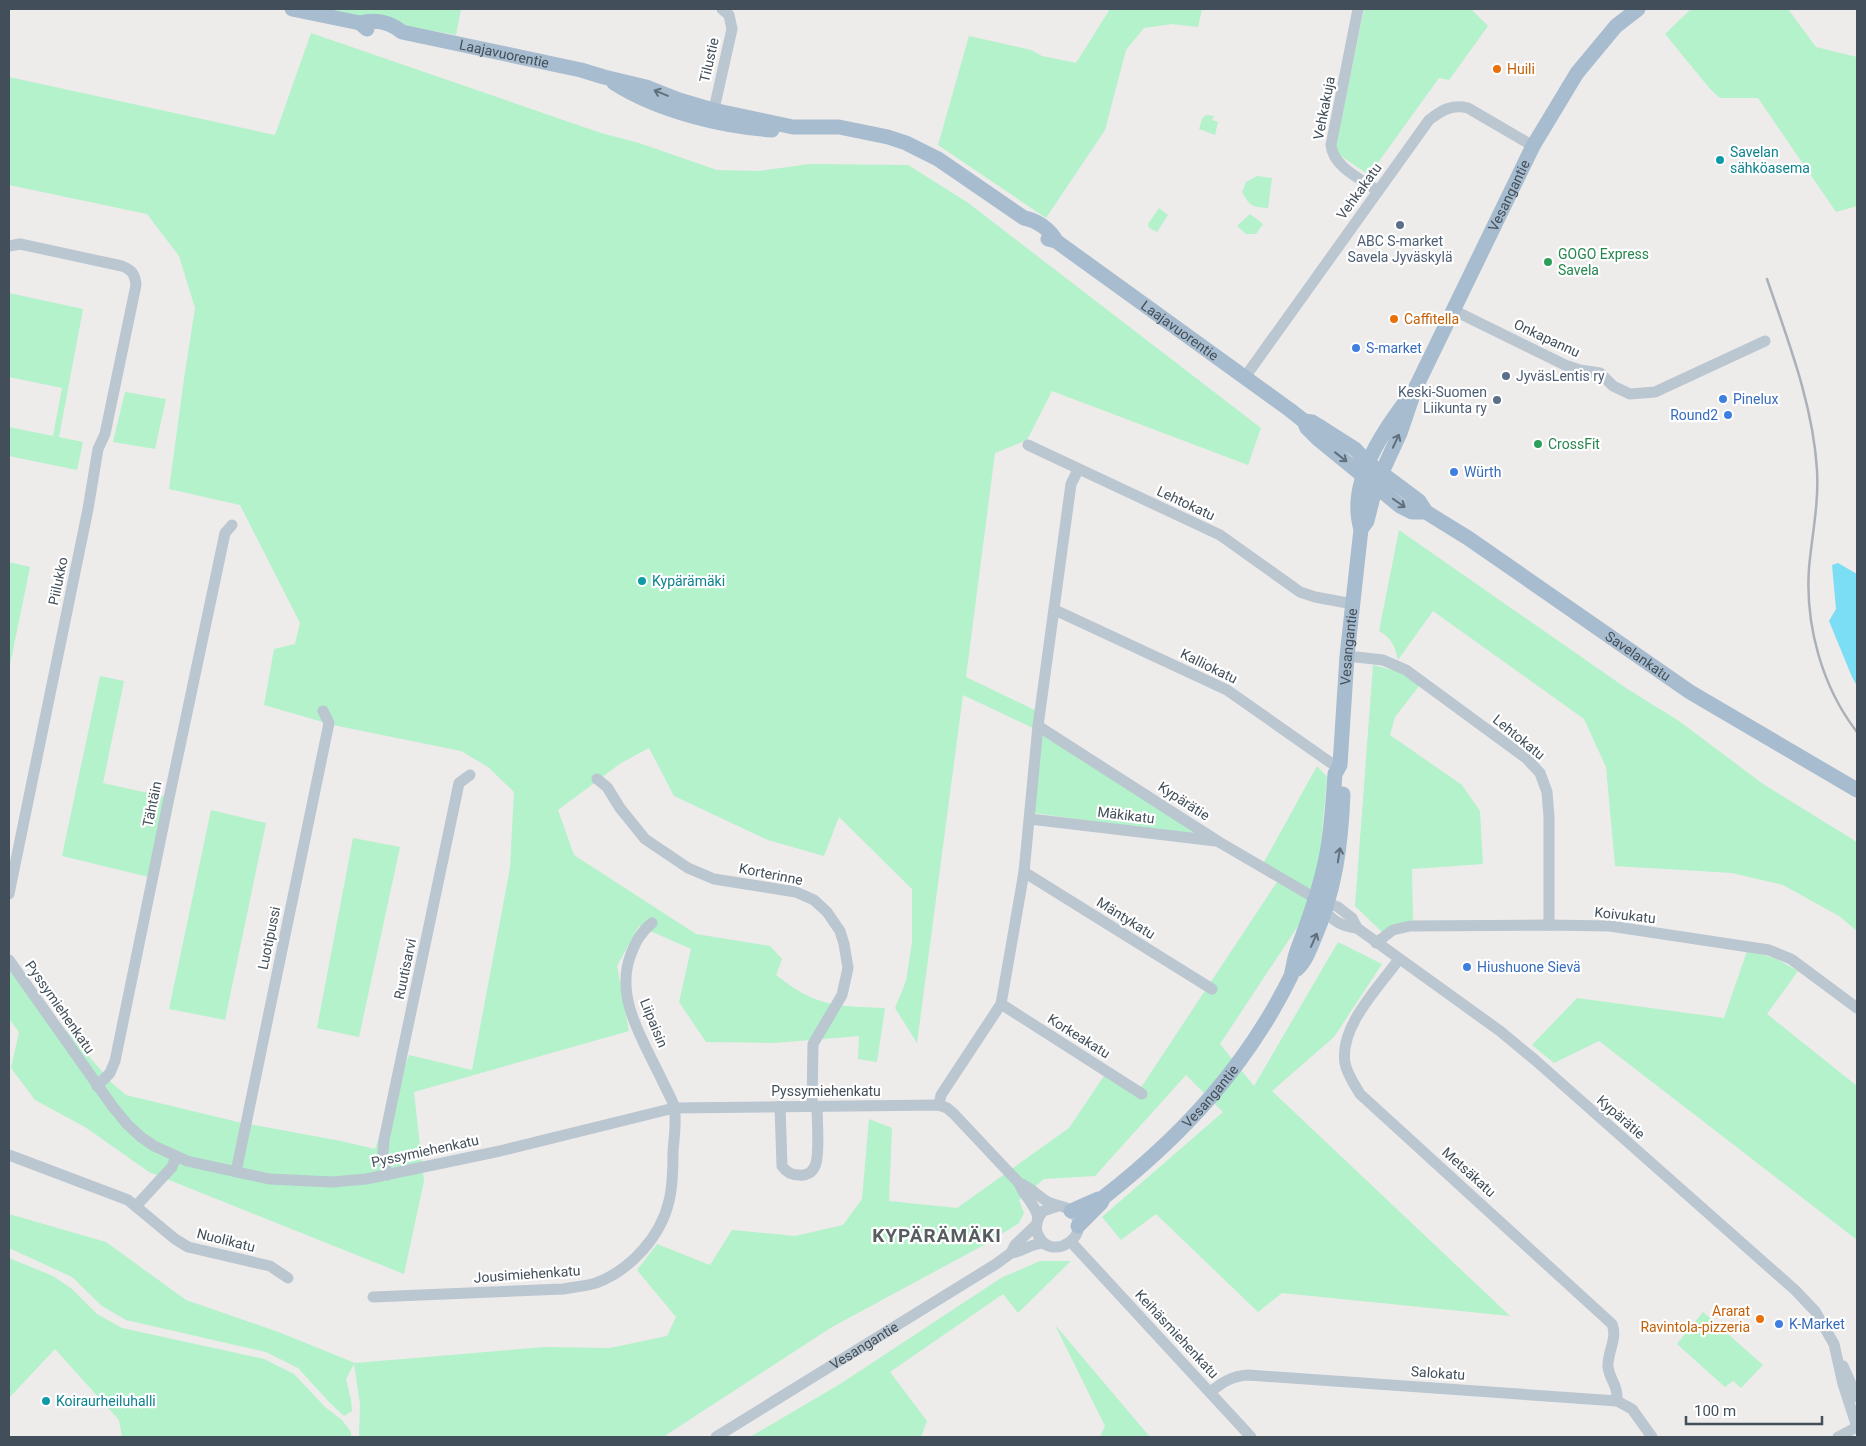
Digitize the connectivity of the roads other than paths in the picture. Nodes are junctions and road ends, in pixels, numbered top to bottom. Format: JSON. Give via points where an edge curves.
{"nodes":[{"id":1,"x":292,"y":9,"type":"edge"},
{"id":2,"x":1358,"y":9,"type":"edge"},
{"id":3,"x":728,"y":11,"type":"edge"},
{"id":4,"x":1631,"y":11,"type":"edge"},
{"id":5,"x":712,"y":115,"type":"junction"},
{"id":6,"x":1533,"y":146,"type":"junction"},
{"id":7,"x":1378,"y":191,"type":"junction"},
{"id":8,"x":9,"y":246,"type":"edge"},
{"id":9,"x":1452,"y":310,"type":"junction"},
{"id":10,"x":1765,"y":341,"type":"dead end"},
{"id":11,"x":1244,"y":376,"type":"junction"},
{"id":12,"x":1028,"y":445,"type":"dead end"},
{"id":13,"x":1078,"y":470,"type":"junction"},
{"id":14,"x":1372,"y":474,"type":"junction"},
{"id":15,"x":232,"y":525,"type":"dead end"},
{"id":16,"x":1353,"y":604,"type":"junction"},
{"id":17,"x":1055,"y":610,"type":"junction"},
{"id":18,"x":1347,"y":656,"type":"junction"},
{"id":19,"x":323,"y":710,"type":"dead end"},
{"id":20,"x":1038,"y":726,"type":"junction"},
{"id":21,"x":1340,"y":766,"type":"junction"},
{"id":22,"x":470,"y":775,"type":"dead end"},
{"id":23,"x":597,"y":779,"type":"dead end"},
{"id":24,"x":1857,"y":790,"type":"edge"},
{"id":25,"x":1030,"y":819,"type":"junction"},
{"id":26,"x":1219,"y":842,"type":"junction"},
{"id":27,"x":1024,"y":872,"type":"junction"},
{"id":28,"x":9,"y":894,"type":"edge"},
{"id":29,"x":1323,"y":904,"type":"junction"},
{"id":30,"x":652,"y":923,"type":"dead end"},
{"id":31,"x":1549,"y":925,"type":"junction"},
{"id":32,"x":1376,"y":943,"type":"junction"},
{"id":33,"x":1399,"y":959,"type":"junction"},
{"id":34,"x":9,"y":960,"type":"edge"},
{"id":35,"x":1212,"y":989,"type":"dead end"},
{"id":36,"x":1000,"y":1004,"type":"junction"},
{"id":37,"x":1857,"y":1008,"type":"edge"},
{"id":38,"x":97,"y":1086,"type":"junction"},
{"id":39,"x":1142,"y":1094,"type":"dead end"},
{"id":40,"x":939,"y":1105,"type":"junction"},
{"id":41,"x":780,"y":1106,"type":"junction"},
{"id":42,"x":815,"y":1106,"type":"junction"},
{"id":43,"x":674,"y":1108,"type":"junction"},
{"id":44,"x":9,"y":1155,"type":"edge"},
{"id":45,"x":176,"y":1157,"type":"junction"},
{"id":46,"x":236,"y":1172,"type":"junction"},
{"id":47,"x":387,"y":1175,"type":"junction"},
{"id":48,"x":1019,"y":1183,"type":"junction"},
{"id":49,"x":1104,"y":1198,"type":"junction"},
{"id":50,"x":136,"y":1206,"type":"junction"},
{"id":51,"x":1064,"y":1208,"type":"junction"},
{"id":52,"x":1037,"y":1222,"type":"junction"},
{"id":53,"x":1078,"y":1226,"type":"junction"},
{"id":54,"x":1071,"y":1242,"type":"junction"},
{"id":55,"x":1044,"y":1243,"type":"junction"},
{"id":56,"x":1011,"y":1253,"type":"junction"},
{"id":57,"x":288,"y":1278,"type":"dead end"},
{"id":58,"x":373,"y":1297,"type":"dead end"},
{"id":59,"x":1838,"y":1356,"type":"junction"},
{"id":60,"x":1210,"y":1392,"type":"junction"},
{"id":61,"x":1857,"y":1397,"type":"edge"},
{"id":62,"x":1617,"y":1401,"type":"junction"},
{"id":63,"x":1857,"y":1427,"type":"edge"},
{"id":64,"x":716,"y":1437,"type":"edge"},
{"id":65,"x":1252,"y":1437,"type":"edge"},
{"id":66,"x":1652,"y":1437,"type":"edge"},
{"id":67,"x":1838,"y":1437,"type":"edge"}],
"edges":[{"from":1,"to":5,"type":"main road","name":"Laajavuorentie","via":[[360,23],[371,20],[394,25],[402,32],[581,70],[604,77],[645,100]]},
{"from":2,"to":7,"type":"street","name":"Vehkakuja","via":[[1330,145],[1332,155],[1340,164]]},
{"from":3,"to":5,"type":"street","name":"Tilustie","via":[[732,29]]},
{"from":4,"to":6,"type":"main road","name":"Vesangantie","via":[[1577,73]]},
{"from":5,"to":11,"type":"main road","name":"Laajavuorentie","via":[[750,128],[782,131],[793,127],[839,127],[906,143],[938,159],[1024,218],[1034,230],[1056,241]]},
{"from":6,"to":7,"type":"street","name":"Vehkakatu","via":[[1458,105],[1429,120]]},
{"from":6,"to":9,"type":"main road","name":"Vesangantie"},
{"from":7,"to":11,"type":"street","name":"Vehkakatu"},
{"from":8,"to":28,"type":"street","name":"Piilukko","via":[[20,244],[122,266],[135,275],[136,285],[105,434],[98,449],[92,492]]},
{"from":9,"to":10,"type":"street","name":"Onkapannu","via":[[1565,365],[1600,373],[1613,386],[1630,394],[1655,392]]},
{"from":9,"to":14,"type":"main road","name":"Vesangantie","via":[[1415,389],[1400,433]]},
{"from":11,"to":14,"type":"main road","name":"Laajavuorentie","via":[[1304,421],[1318,438]]},
{"from":12,"to":13,"type":"street","name":"Lehtokatu"},
{"from":13,"to":16,"type":"street","name":"Lehtokatu","via":[[1220,535],[1300,592]]},
{"from":13,"to":17,"type":"street","via":[[1071,484]]},
{"from":14,"to":16,"type":"main road","name":"Vesangantie","via":[[1367,521],[1361,529]]},
{"from":14,"to":24,"type":"main road","name":"Savelankatu","via":[[1400,506],[1412,512],[1426,512],[1468,538],[1690,692]]},
{"from":15,"to":38,"type":"street","name":"Tähtäin","via":[[225,533],[115,1061],[110,1073]]},
{"from":16,"to":18,"type":"main road","name":"Vesangantie"},
{"from":17,"to":20,"type":"street"},
{"from":17,"to":21,"type":"street","name":"Kalliokatu","via":[[1227,690]]},
{"from":18,"to":21,"type":"main road","name":"Vesangantie"},
{"from":18,"to":31,"type":"street","name":"Lehtokatu","via":[[1383,660],[1406,670],[1526,758],[1540,773],[1547,792],[1549,818]]},
{"from":19,"to":46,"type":"street","name":"Luotipussi","via":[[329,724]]},
{"from":20,"to":25,"type":"street"},
{"from":20,"to":26,"type":"street","name":"Kypärätie"},
{"from":21,"to":29,"type":"main road","name":"Vesangantie","via":[[1336,774]]},
{"from":22,"to":47,"type":"street","name":"Ruutisarvi","via":[[460,784],[384,1140]]},
{"from":23,"to":42,"type":"street","name":"Korterinne","via":[[607,787],[645,839],[688,868],[714,879],[796,892],[814,900],[827,912],[840,932],[848,968],[842,995],[813,1044]]},
{"from":25,"to":26,"type":"street","name":"Mäkikatu"},
{"from":25,"to":27,"type":"street"},
{"from":26,"to":29,"type":"street","name":"Kypärätie"},
{"from":27,"to":35,"type":"street","name":"Mäntykatu"},
{"from":27,"to":36,"type":"street"},
{"from":29,"to":32,"type":"street","name":"Kypärätie","via":[[1346,912],[1357,928]]},
{"from":29,"to":49,"type":"main road","name":"Vesangantie","via":[[1292,964],[1292,973],[1252,1043],[1226,1080],[1176,1136]]},
{"from":30,"to":43,"type":"street","name":"Liipaisin","via":[[642,931],[628,961],[626,989],[630,1011]]},
{"from":31,"to":32,"type":"street","name":"Koivukatu","via":[[1410,926],[1393,930]]},
{"from":31,"to":37,"type":"street","name":"Koivukatu","via":[[1610,926],[1769,950],[1791,959]]},
{"from":32,"to":33,"type":"street","name":"Kypärätie"},
{"from":33,"to":59,"type":"street","name":"Kypärätie","via":[[1500,1031],[1795,1290],[1827,1330]]},
{"from":33,"to":62,"type":"street","name":"Metsäkatu","via":[[1351,1028],[1345,1062],[1350,1078],[1360,1094],[1612,1324],[1614,1337],[1608,1365],[1618,1390]]},
{"from":34,"to":38,"type":"street","name":"Pyssymiehenkatu"},
{"from":36,"to":39,"type":"street","name":"Korkeakatu"},
{"from":36,"to":40,"type":"street","via":[[941,1095]]},
{"from":38,"to":45,"type":"street","name":"Pyssymiehenkatu","via":[[127,1124],[154,1146]]},
{"from":40,"to":42,"type":"street","name":"Pyssymiehenkatu"},
{"from":40,"to":48,"type":"street","via":[[954,1114]]},
{"from":41,"to":42,"type":"street","name":"Pyssymiehenkatu"},
{"from":41,"to":42,"type":"street","name":"Korterinne","via":[[782,1166],[789,1173],[807,1175],[817,1161]]},
{"from":41,"to":43,"type":"street","name":"Pyssymiehenkatu"},
{"from":43,"to":47,"type":"street","name":"Pyssymiehenkatu"},
{"from":43,"to":58,"type":"street","name":"Jousimiehenkatu","via":[[669,1201],[652,1239],[622,1268],[596,1283],[563,1288]]},
{"from":44,"to":50,"type":"street","name":"Nuolikatu","via":[[128,1200]]},
{"from":45,"to":46,"type":"street","name":"Pyssymiehenkatu"},
{"from":45,"to":50,"type":"street","via":[[172,1167]]},
{"from":46,"to":47,"type":"street","name":"Pyssymiehenkatu","via":[[303,1182]]},
{"from":48,"to":51,"type":"street","via":[[1048,1202]]},
{"from":48,"to":52,"type":"street","via":[[1036,1209]]},
{"from":49,"to":51,"type":"main road","name":"Vesangantie"},
{"from":49,"to":53,"type":"main road","name":"Vesangantie"},
{"from":50,"to":57,"type":"street","name":"Nuolikatu","via":[[188,1247],[270,1266]]},
{"from":51,"to":52,"type":"street","via":[[1043,1211]]},
{"from":51,"to":53,"type":"street","via":[[1077,1220]]},
{"from":52,"to":55,"type":"street","via":[[1037,1233]]},
{"from":52,"to":56,"type":"street","name":"Vesangantie"},
{"from":53,"to":54,"type":"street"},
{"from":54,"to":55,"type":"street","via":[[1055,1247]]},
{"from":54,"to":60,"type":"street","name":"Keihäsmiehenkatu"},
{"from":55,"to":56,"type":"street","name":"Vesangantie"},
{"from":56,"to":64,"type":"street","name":"Vesangantie"},
{"from":59,"to":61,"type":"street","name":"Kypärätie"},
{"from":59,"to":63,"type":"street","name":"Kypärätie"},
{"from":60,"to":62,"type":"street","name":"Salokatu","via":[[1228,1379],[1248,1375]]},
{"from":60,"to":65,"type":"street","name":"Keihäsmiehenkatu"},
{"from":62,"to":66,"type":"street","via":[[1632,1409]]},
{"from":63,"to":67,"type":"street"}]}
